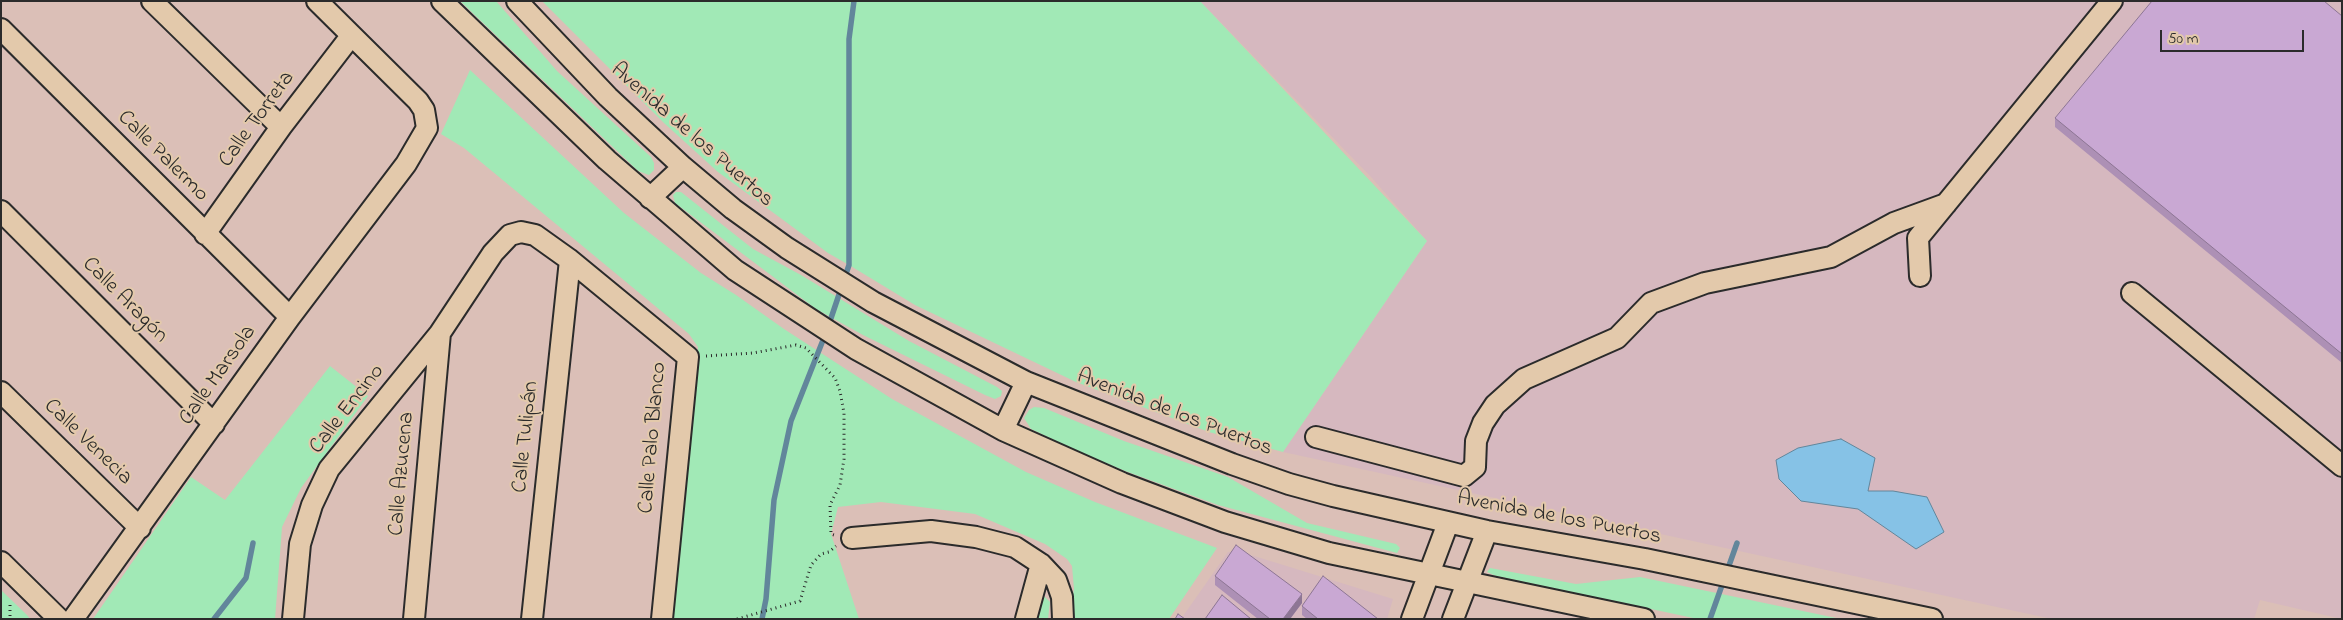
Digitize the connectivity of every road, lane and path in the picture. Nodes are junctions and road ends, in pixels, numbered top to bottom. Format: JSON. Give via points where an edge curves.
{"nodes":[{"id":1,"x":152,"y":1,"type":"edge"},
{"id":2,"x":317,"y":1,"type":"edge"},
{"id":3,"x":442,"y":1,"type":"edge"},
{"id":4,"x":517,"y":1,"type":"edge"},
{"id":5,"x":2112,"y":1,"type":"edge"},
{"id":6,"x":1,"y":29,"type":"edge"},
{"id":7,"x":352,"y":36,"type":"junction"},
{"id":8,"x":281,"y":127,"type":"junction"},
{"id":9,"x":683,"y":167,"type":"junction"},
{"id":10,"x":650,"y":198,"type":"junction"},
{"id":11,"x":1946,"y":204,"type":"junction"},
{"id":12,"x":1,"y":211,"type":"edge"},
{"id":13,"x":205,"y":234,"type":"junction"},
{"id":14,"x":493,"y":253,"type":"joint"},
{"id":15,"x":570,"y":260,"type":"junction"},
{"id":16,"x":1920,"y":276,"type":"dead end"},
{"id":17,"x":2132,"y":293,"type":"dead end"},
{"id":18,"x":290,"y":317,"type":"junction"},
{"id":19,"x":440,"y":333,"type":"junction"},
{"id":20,"x":688,"y":357,"type":"junction"},
{"id":21,"x":1026,"y":382,"type":"junction"},
{"id":22,"x":1,"y":392,"type":"edge"},
{"id":23,"x":214,"y":424,"type":"junction"},
{"id":24,"x":1003,"y":430,"type":"junction"},
{"id":25,"x":1316,"y":437,"type":"dead end"},
{"id":26,"x":2342,"y":466,"type":"edge"},
{"id":27,"x":1448,"y":523,"type":"junction"},
{"id":28,"x":140,"y":528,"type":"junction"},
{"id":29,"x":1487,"y":531,"type":"junction"},
{"id":30,"x":852,"y":538,"type":"junction"},
{"id":31,"x":1,"y":562,"type":"edge"},
{"id":32,"x":1041,"y":564,"type":"junction"},
{"id":33,"x":1429,"y":576,"type":"junction"},
{"id":34,"x":1468,"y":582,"type":"junction"},
{"id":35,"x":10,"y":605,"type":"dead end"},
{"id":36,"x":1586,"y":613,"type":"edge"},
{"id":37,"x":10,"y":619,"type":"edge"},
{"id":38,"x":59,"y":619,"type":"edge"},
{"id":39,"x":73,"y":619,"type":"edge"},
{"id":40,"x":293,"y":619,"type":"edge"},
{"id":41,"x":414,"y":619,"type":"edge"},
{"id":42,"x":532,"y":619,"type":"edge"},
{"id":43,"x":662,"y":619,"type":"edge"},
{"id":44,"x":737,"y":619,"type":"edge"},
{"id":45,"x":1026,"y":619,"type":"edge"},
{"id":46,"x":1063,"y":619,"type":"edge"},
{"id":47,"x":1412,"y":619,"type":"edge"},
{"id":48,"x":1453,"y":619,"type":"edge"},
{"id":49,"x":1644,"y":619,"type":"edge"},
{"id":50,"x":1932,"y":619,"type":"edge"}],
"edges":[{"from":1,"to":8,"type":"street"},
{"from":2,"to":7,"type":"street","name":"Calle Marsola"},
{"from":3,"to":10,"type":"street"},
{"from":4,"to":9,"type":"street","name":"Avenida de los Puertos","via":[[608,97]]},
{"from":5,"to":11,"type":"street"},
{"from":6,"to":13,"type":"street","name":"Calle Palermo"},
{"from":7,"to":8,"type":"street","name":"Calle Torreta"},
{"from":7,"to":18,"type":"street","name":"Calle Marsola","via":[[424,110],[427,128],[406,164]]},
{"from":8,"to":13,"type":"street","name":"Calle Torreta"},
{"from":9,"to":10,"type":"street"},
{"from":9,"to":21,"type":"street","name":"Avenida de los Puertos","via":[[787,248],[873,302]]},
{"from":10,"to":24,"type":"street","via":[[735,270],[856,349]]},
{"from":11,"to":16,"type":"street","via":[[1918,238]]},
{"from":11,"to":25,"type":"street","via":[[1894,223],[1831,257],[1705,284],[1651,303],[1617,338],[1524,379],[1495,405],[1476,442],[1475,467],[1464,476]]},
{"from":12,"to":23,"type":"street","name":"Calle Aragón"},
{"from":13,"to":18,"type":"street","name":"Calle Palermo"},
{"from":14,"to":15,"type":"street","name":"Calle Palo Blanco","via":[[510,235],[521,232],[535,235]]},
{"from":14,"to":19,"type":"street","name":"Calle Encino"},
{"from":15,"to":20,"type":"street","name":"Calle Palo Blanco"},
{"from":15,"to":42,"type":"street","name":"Calle Tulipán"},
{"from":17,"to":26,"type":"street"},
{"from":18,"to":23,"type":"street","name":"Calle Marsola"},
{"from":19,"to":40,"type":"street","name":"Calle Encino","via":[[329,469],[312,505],[300,544]]},
{"from":19,"to":41,"type":"street","name":"Calle Azucena"},
{"from":20,"to":30,"type":"path","via":[[753,353],[796,345],[806,348],[835,378],[844,413],[844,459],[840,485],[830,505],[831,534]]},
{"from":20,"to":43,"type":"street","name":"Calle Palo Blanco"},
{"from":21,"to":24,"type":"street"},
{"from":21,"to":27,"type":"street","name":"Avenida de los Puertos","via":[[1289,484]]},
{"from":22,"to":28,"type":"street","name":"Calle Venecia"},
{"from":23,"to":28,"type":"street","name":"Calle Marsola"},
{"from":24,"to":33,"type":"street","via":[[1122,483],[1225,522],[1329,553]]},
{"from":27,"to":29,"type":"street","name":"Avenida de los Puertos"},
{"from":27,"to":33,"type":"street"},
{"from":28,"to":39,"type":"street","name":"Calle Marsola"},
{"from":29,"to":34,"type":"street"},
{"from":29,"to":50,"type":"street","name":"Avenida de los Puertos","via":[[1645,559]]},
{"from":30,"to":32,"type":"street","via":[[930,531],[976,537],[1015,547]]},
{"from":30,"to":44,"type":"path","via":[[821,554],[811,565],[800,601]]},
{"from":31,"to":38,"type":"street"},
{"from":32,"to":45,"type":"street"},
{"from":32,"to":46,"type":"street","via":[[1056,580],[1062,597]]},
{"from":33,"to":34,"type":"street"},
{"from":33,"to":47,"type":"street"},
{"from":34,"to":36,"type":"street"},
{"from":34,"to":48,"type":"street"},
{"from":35,"to":37,"type":"path"},
{"from":36,"to":49,"type":"street"}]}
